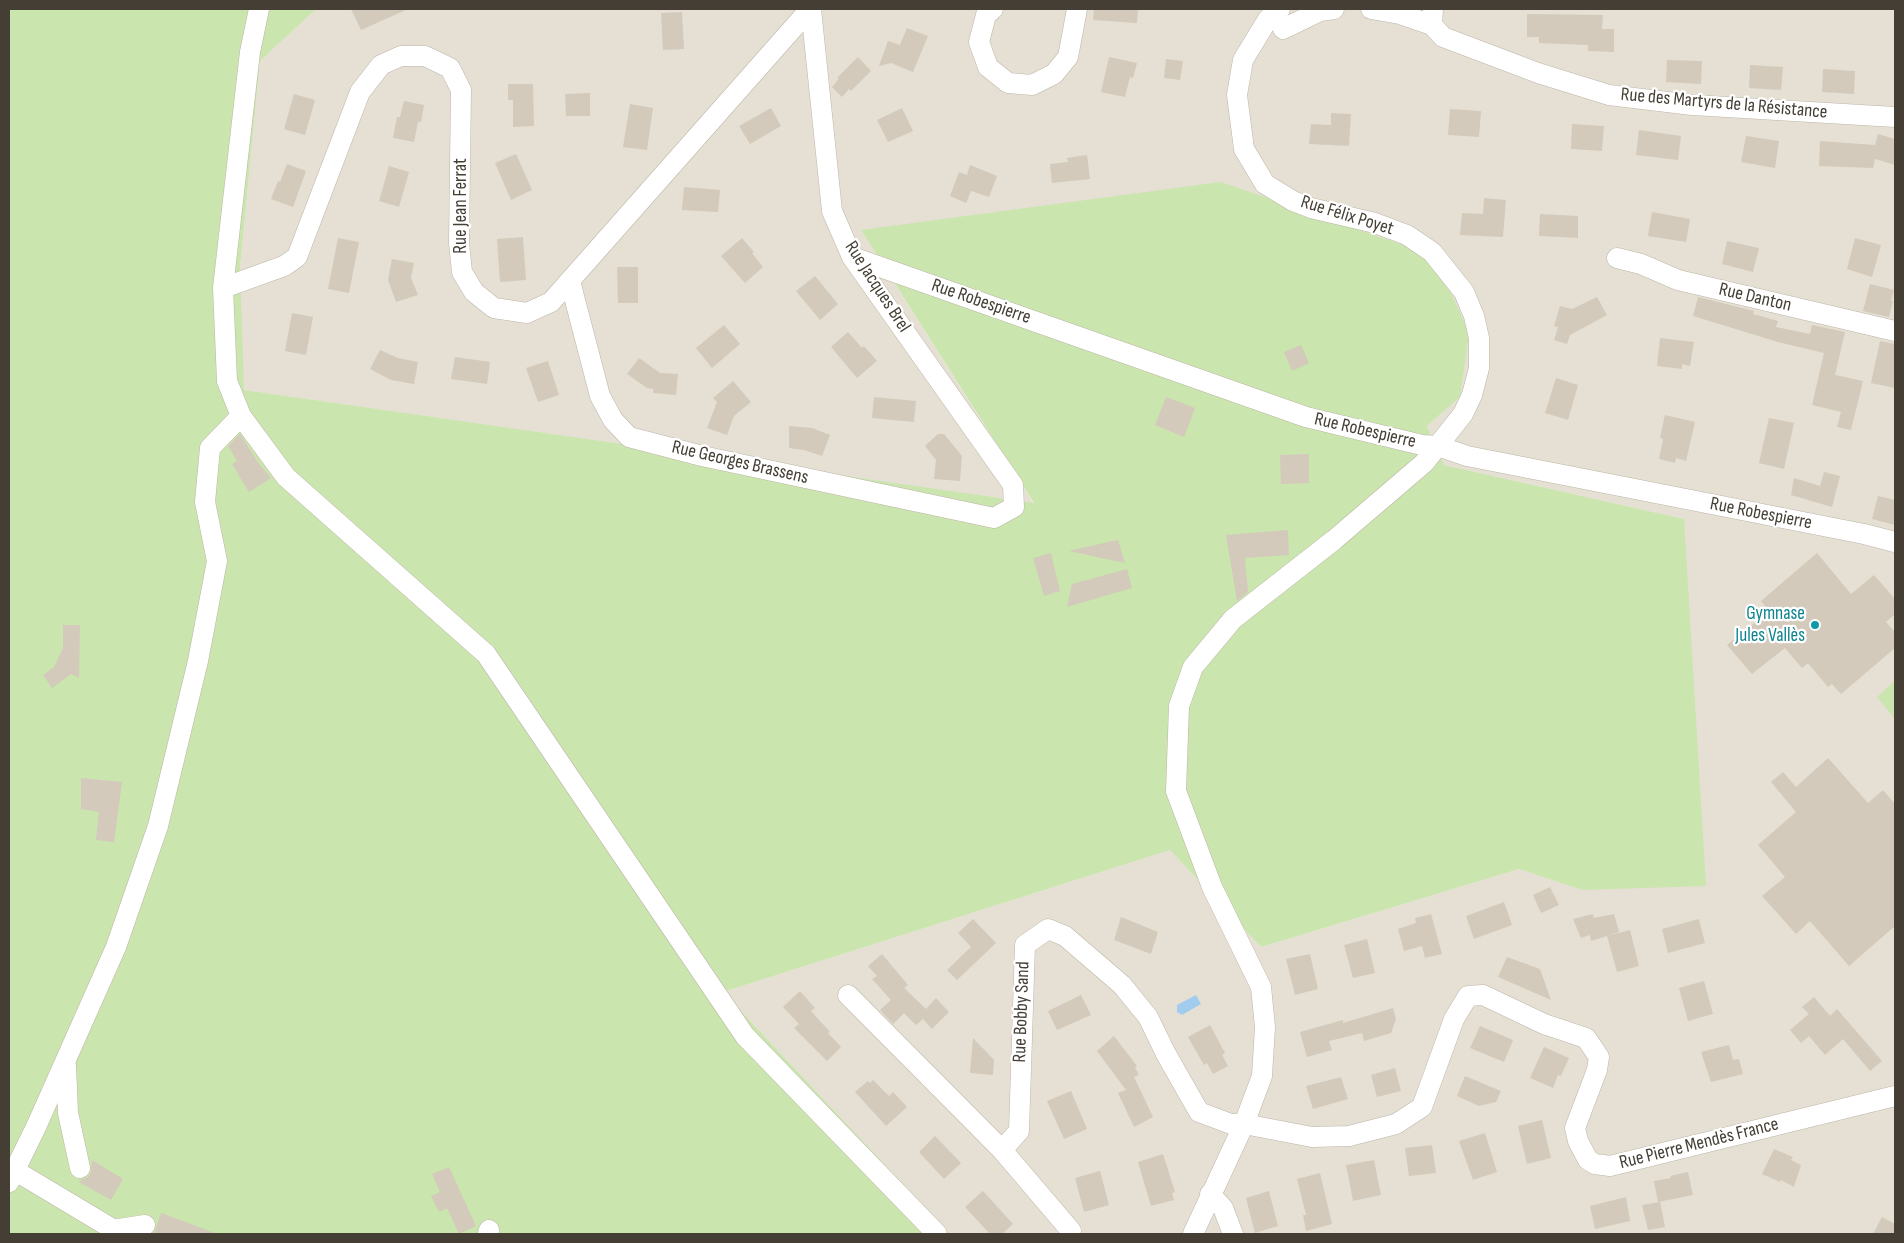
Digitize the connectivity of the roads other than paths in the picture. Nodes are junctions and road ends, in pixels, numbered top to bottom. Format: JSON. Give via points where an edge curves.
{"nodes":[{"id":1,"x":259,"y":9,"type":"edge"},
{"id":2,"x":811,"y":9,"type":"edge"},
{"id":3,"x":994,"y":9,"type":"edge"},
{"id":4,"x":1077,"y":9,"type":"edge"},
{"id":5,"x":1280,"y":9,"type":"edge"},
{"id":6,"x":1334,"y":9,"type":"edge"},
{"id":7,"x":1370,"y":9,"type":"edge"},
{"id":8,"x":1436,"y":24,"type":"edge"},
{"id":9,"x":1283,"y":29,"type":"dead end"},
{"id":10,"x":1895,"y":117,"type":"edge"},
{"id":11,"x":852,"y":257,"type":"junction"},
{"id":12,"x":1617,"y":258,"type":"dead end"},
{"id":13,"x":570,"y":281,"type":"junction"},
{"id":14,"x":223,"y":288,"type":"junction"},
{"id":15,"x":1895,"y":330,"type":"edge"},
{"id":16,"x":241,"y":416,"type":"junction"},
{"id":17,"x":1438,"y":446,"type":"junction"},
{"id":18,"x":1014,"y":507,"type":"joint"},
{"id":19,"x":1895,"y":542,"type":"edge"},
{"id":20,"x":848,"y":995,"type":"dead end"},
{"id":21,"x":66,"y":1060,"type":"junction"},
{"id":22,"x":1895,"y":1096,"type":"edge"},
{"id":23,"x":1244,"y":1124,"type":"junction"},
{"id":24,"x":1002,"y":1150,"type":"junction"},
{"id":25,"x":80,"y":1168,"type":"dead end"},
{"id":26,"x":12,"y":1176,"type":"edge"},
{"id":27,"x":1210,"y":1194,"type":"junction"},
{"id":28,"x":145,"y":1225,"type":"dead end"},
{"id":29,"x":1071,"y":1231,"type":"dead end"},
{"id":30,"x":117,"y":1232,"type":"edge"},
{"id":31,"x":937,"y":1234,"type":"edge"},
{"id":32,"x":1193,"y":1234,"type":"edge"},
{"id":33,"x":1233,"y":1234,"type":"edge"}],
"edges":[{"from":1,"to":14,"type":"street","via":[[250,52]]},
{"from":2,"to":11,"type":"street","name":"Rue Jacques Brel","via":[[832,211]]},
{"from":2,"to":13,"type":"street","name":"Rue Jean Ferrat"},
{"from":3,"to":4,"type":"street","via":[[986,15],[979,42],[988,66],[1008,83],[1032,84],[1054,74],[1068,58]]},
{"from":5,"to":17,"type":"street","name":"Rue Félix Poyet","via":[[1268,19],[1244,60],[1238,95],[1244,149],[1265,184],[1311,208],[1375,223],[1407,235],[1432,252],[1464,292],[1477,331],[1479,368],[1463,414]]},
{"from":6,"to":9,"type":"street","via":[[1320,11]]},
{"from":7,"to":8,"type":"street","name":"Rue des Martyrs de la Résistance"},
{"from":8,"to":10,"type":"street","name":"Rue des Martyrs de la Résistance","via":[[1538,73],[1609,95],[1692,105]]},
{"from":11,"to":17,"type":"street","name":"Rue Robespierre","via":[[1306,417]]},
{"from":11,"to":18,"type":"street","name":"Rue Jacques Brel","via":[[1013,484]]},
{"from":12,"to":15,"type":"street","name":"Rue Danton","via":[[1678,280]]},
{"from":13,"to":14,"type":"street","name":"Rue Jean Ferrat","via":[[551,302],[527,313],[494,308],[474,292],[462,272],[459,243],[461,90],[450,68],[425,56],[402,56],[381,65],[360,92],[297,257],[284,266]]},
{"from":13,"to":18,"type":"street","name":"Rue Georges Brassens","via":[[600,396],[613,420],[629,437],[702,456],[994,518]]},
{"from":14,"to":16,"type":"street","via":[[227,381]]},
{"from":16,"to":21,"type":"street","via":[[210,448],[205,502],[217,561],[198,661],[158,826],[116,947]]},
{"from":16,"to":31,"type":"street","via":[[286,477],[486,654],[745,1036]]},
{"from":17,"to":19,"type":"street","name":"Rue Robespierre","via":[[1467,456]]},
{"from":17,"to":23,"type":"street","name":"Rue Félix Poyet","via":[[1424,463],[1334,540],[1233,619],[1193,667],[1179,706],[1176,791],[1212,886],[1261,987],[1265,1027],[1262,1076]]},
{"from":20,"to":24,"type":"street"},
{"from":21,"to":25,"type":"street","via":[[68,1113]]},
{"from":21,"to":26,"type":"street"},
{"from":22,"to":23,"type":"street","name":"Rue Pierre Mendès France","via":[[1610,1166],[1595,1164],[1588,1160],[1574,1128],[1597,1070],[1599,1056],[1586,1038],[1544,1024],[1483,995],[1468,996],[1454,1019],[1422,1107],[1396,1124],[1349,1136],[1312,1137]]},
{"from":23,"to":24,"type":"street","name":"Rue Bobby Sand","via":[[1231,1124],[1199,1112],[1148,1017],[1115,979],[1065,936],[1048,929],[1024,945],[1019,1132]]},
{"from":23,"to":27,"type":"street","name":"Rue Félix Poyet"},
{"from":24,"to":29,"type":"street"},
{"from":26,"to":30,"type":"street"},
{"from":27,"to":32,"type":"street","name":"Rue Félix Poyet"},
{"from":27,"to":33,"type":"street","via":[[1222,1208]]},
{"from":28,"to":30,"type":"street"}]}
